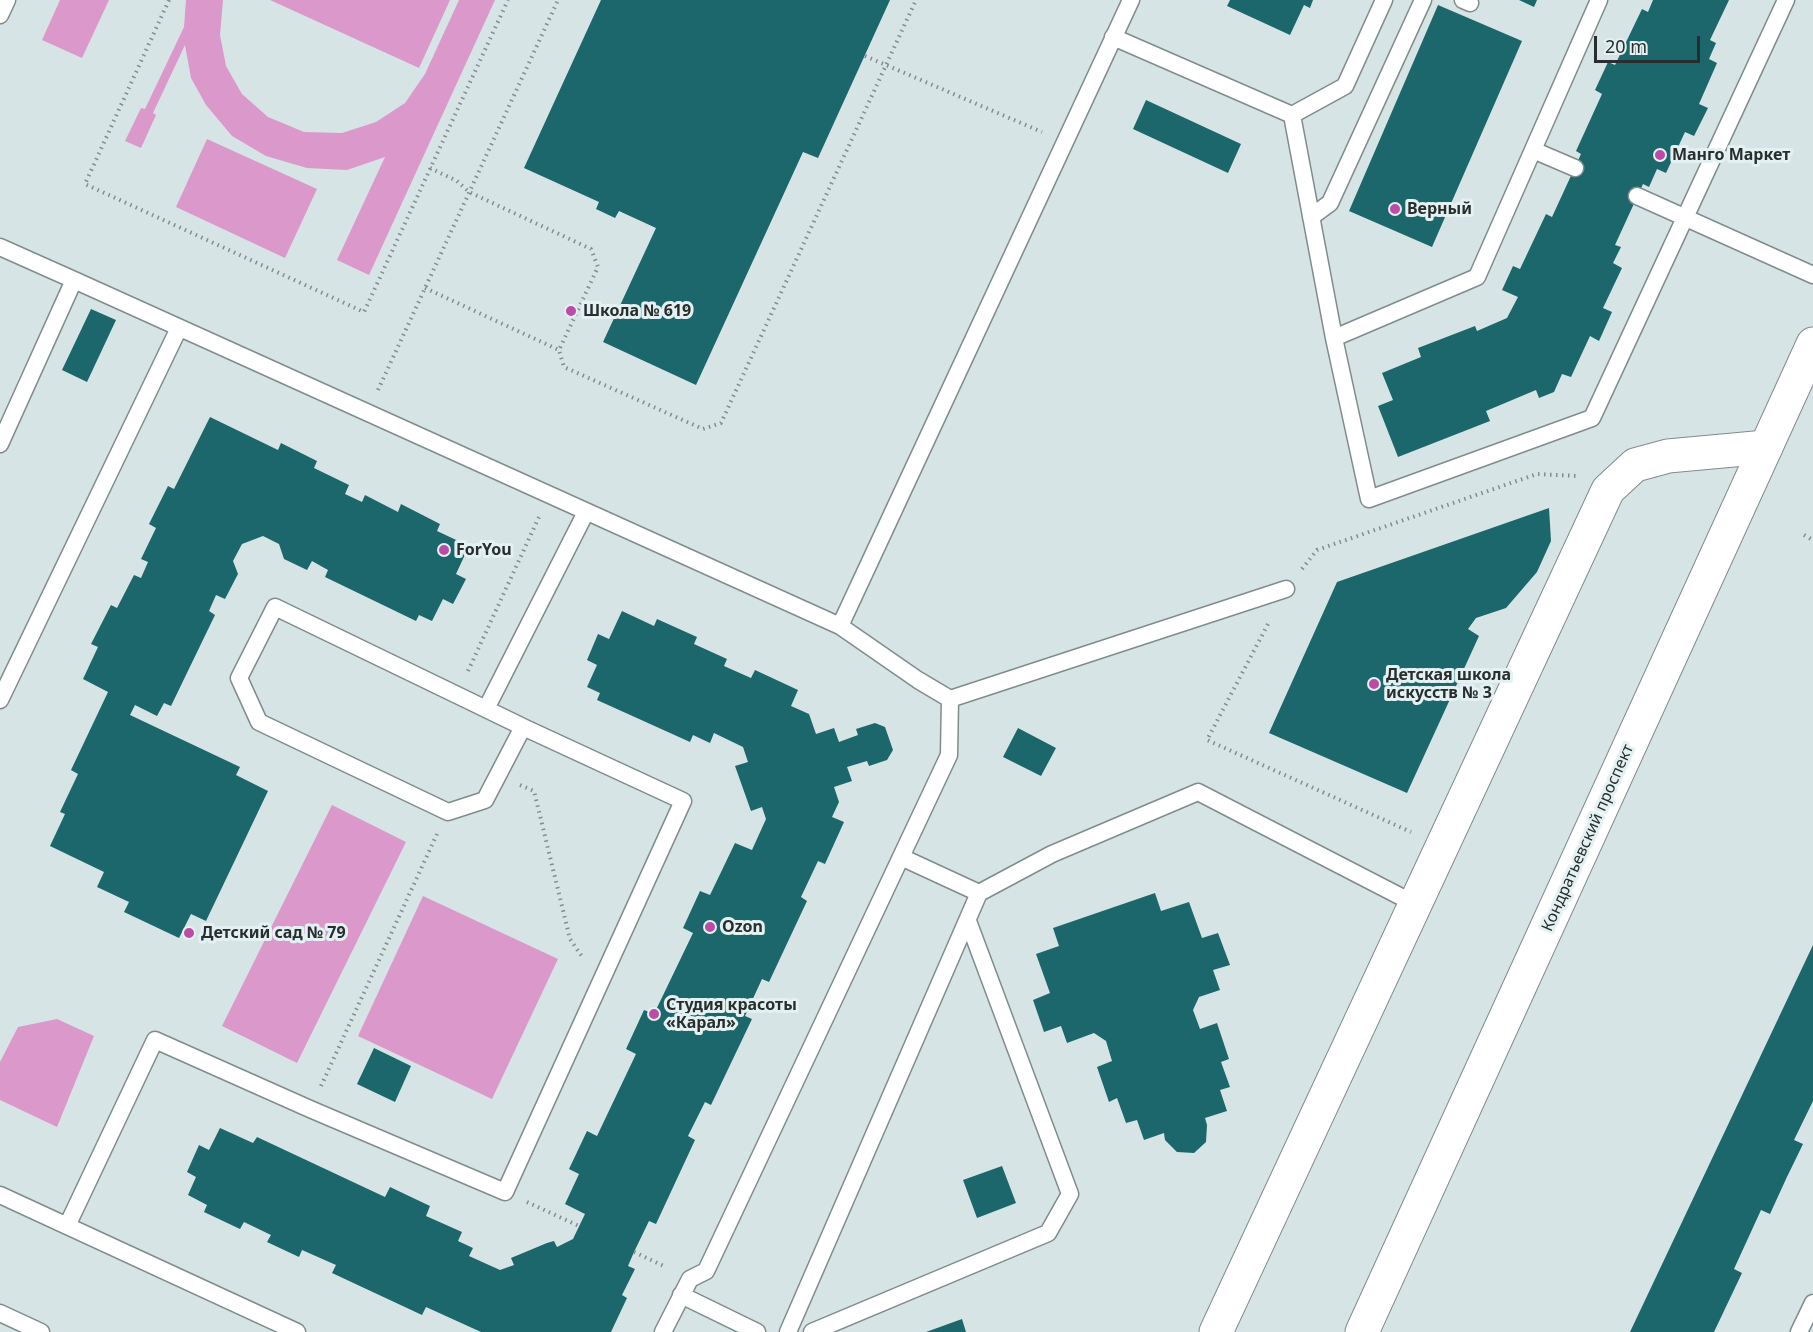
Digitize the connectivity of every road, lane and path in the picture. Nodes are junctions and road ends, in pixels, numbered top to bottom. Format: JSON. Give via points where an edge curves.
{"nodes":[{"id":1,"x":8,"y":0,"type":"edge"},
{"id":2,"x":169,"y":0,"type":"edge"},
{"id":3,"x":508,"y":0,"type":"edge"},
{"id":4,"x":558,"y":0,"type":"edge"},
{"id":5,"x":916,"y":0,"type":"edge"},
{"id":6,"x":1131,"y":0,"type":"edge"},
{"id":7,"x":1384,"y":0,"type":"edge"},
{"id":8,"x":1424,"y":0,"type":"edge"},
{"id":9,"x":1599,"y":0,"type":"edge"},
{"id":10,"x":1786,"y":0,"type":"edge"},
{"id":11,"x":0,"y":15,"type":"edge"},
{"id":12,"x":1113,"y":37,"type":"junction"},
{"id":13,"x":865,"y":56,"type":"dead end"},
{"id":14,"x":886,"y":65,"type":"junction"},
{"id":15,"x":1292,"y":115,"type":"junction"},
{"id":16,"x":1065,"y":142,"type":"junction"},
{"id":17,"x":1533,"y":150,"type":"junction"},
{"id":18,"x":430,"y":168,"type":"junction"},
{"id":19,"x":1575,"y":168,"type":"dead end"},
{"id":20,"x":469,"y":192,"type":"junction"},
{"id":21,"x":1637,"y":196,"type":"dead end"},
{"id":22,"x":1311,"y":217,"type":"junction"},
{"id":23,"x":1684,"y":217,"type":"junction"},
{"id":24,"x":0,"y":247,"type":"edge"},
{"id":25,"x":1813,"y":275,"type":"edge"},
{"id":26,"x":74,"y":280,"type":"junction"},
{"id":27,"x":425,"y":288,"type":"junction"},
{"id":28,"x":180,"y":328,"type":"junction"},
{"id":29,"x":1334,"y":338,"type":"junction"},
{"id":30,"x":1813,"y":344,"type":"edge"},
{"id":31,"x":559,"y":350,"type":"junction"},
{"id":32,"x":368,"y":412,"type":"junction"},
{"id":33,"x":0,"y":444,"type":"edge"},
{"id":34,"x":1766,"y":447,"type":"junction"},
{"id":35,"x":1583,"y":478,"type":"dead end"},
{"id":36,"x":550,"y":495,"type":"junction"},
{"id":37,"x":586,"y":512,"type":"junction"},
{"id":38,"x":1804,"y":535,"type":"dead end"},
{"id":39,"x":1813,"y":540,"type":"edge"},
{"id":40,"x":1286,"y":589,"type":"junction"},
{"id":41,"x":840,"y":626,"type":"junction"},
{"id":42,"x":457,"y":694,"type":"junction"},
{"id":43,"x":950,"y":699,"type":"junction"},
{"id":44,"x":0,"y":700,"type":"edge"},
{"id":45,"x":486,"y":709,"type":"junction"},
{"id":46,"x":523,"y":727,"type":"junction"},
{"id":47,"x":498,"y":775,"type":"junction"},
{"id":48,"x":448,"y":812,"type":"junction"},
{"id":49,"x":1442,"y":846,"type":"junction"},
{"id":50,"x":901,"y":856,"type":"junction"},
{"id":51,"x":979,"y":893,"type":"junction"},
{"id":52,"x":1415,"y":904,"type":"junction"},
{"id":53,"x":968,"y":921,"type":"junction"},
{"id":54,"x":599,"y":984,"type":"junction"},
{"id":55,"x":310,"y":1109,"type":"junction"},
{"id":56,"x":505,"y":1192,"type":"junction"},
{"id":57,"x":0,"y":1195,"type":"edge"},
{"id":58,"x":67,"y":1226,"type":"junction"},
{"id":59,"x":579,"y":1226,"type":"dead end"},
{"id":60,"x":634,"y":1252,"type":"dead end"},
{"id":61,"x":690,"y":1279,"type":"junction"},
{"id":62,"x":681,"y":1295,"type":"junction"},
{"id":63,"x":1813,"y":1303,"type":"edge"},
{"id":64,"x":0,"y":1313,"type":"edge"},
{"id":65,"x":41,"y":1332,"type":"edge"},
{"id":66,"x":297,"y":1332,"type":"edge"},
{"id":67,"x":663,"y":1332,"type":"edge"},
{"id":68,"x":757,"y":1332,"type":"edge"},
{"id":69,"x":788,"y":1332,"type":"edge"},
{"id":70,"x":812,"y":1332,"type":"edge"},
{"id":71,"x":1216,"y":1332,"type":"edge"},
{"id":72,"x":1362,"y":1332,"type":"edge"},
{"id":73,"x":1799,"y":1332,"type":"edge"}],
"edges":[{"from":1,"to":11,"type":"lane"},
{"from":2,"to":18,"type":"path","via":[[85,184],[364,312]]},
{"from":3,"to":18,"type":"path"},
{"from":4,"to":20,"type":"path"},
{"from":5,"to":14,"type":"path"},
{"from":6,"to":12,"type":"lane"},
{"from":7,"to":15,"type":"lane","via":[[1345,86]]},
{"from":8,"to":22,"type":"lane","via":[[1330,203]]},
{"from":9,"to":17,"type":"lane"},
{"from":10,"to":23,"type":"lane"},
{"from":12,"to":15,"type":"lane"},
{"from":12,"to":16,"type":"lane"},
{"from":13,"to":14,"type":"path"},
{"from":14,"to":16,"type":"path"},
{"from":14,"to":31,"type":"path","via":[[721,423],[703,429],[564,367]]},
{"from":15,"to":22,"type":"lane"},
{"from":16,"to":41,"type":"lane"},
{"from":17,"to":19,"type":"lane"},
{"from":17,"to":29,"type":"lane","via":[[1477,276]]},
{"from":18,"to":20,"type":"path","via":[[457,181]]},
{"from":20,"to":27,"type":"path"},
{"from":20,"to":31,"type":"path","via":[[591,249],[598,267]]},
{"from":21,"to":23,"type":"lane"},
{"from":22,"to":29,"type":"lane"},
{"from":23,"to":25,"type":"lane"},
{"from":23,"to":29,"type":"lane","via":[[1592,418],[1369,499]]},
{"from":24,"to":26,"type":"lane"},
{"from":26,"to":28,"type":"lane"},
{"from":26,"to":33,"type":"lane"},
{"from":27,"to":31,"type":"path"},
{"from":27,"to":32,"type":"path"},
{"from":28,"to":32,"type":"lane"},
{"from":28,"to":44,"type":"lane"},
{"from":30,"to":34,"type":"street","name":"Кондратьевский проспект"},
{"from":32,"to":36,"type":"lane"},
{"from":34,"to":49,"type":"street","via":[[1657,459],[1635,465],[1608,490]]},
{"from":34,"to":72,"type":"street","name":"Кондратьевский проспект"},
{"from":35,"to":40,"type":"path","via":[[1538,474],[1317,550]]},
{"from":36,"to":37,"type":"lane"},
{"from":36,"to":42,"type":"path"},
{"from":37,"to":41,"type":"lane"},
{"from":37,"to":45,"type":"lane"},
{"from":38,"to":39,"type":"path"},
{"from":40,"to":43,"type":"lane"},
{"from":40,"to":49,"type":"path","via":[[1207,740]]},
{"from":41,"to":43,"type":"lane"},
{"from":42,"to":45,"type":"lane"},
{"from":42,"to":48,"type":"lane","via":[[275,607],[239,678],[259,722]]},
{"from":43,"to":50,"type":"lane","via":[[949,755]]},
{"from":45,"to":46,"type":"lane"},
{"from":46,"to":47,"type":"lane"},
{"from":46,"to":54,"type":"lane","via":[[683,801]]},
{"from":47,"to":48,"type":"lane","via":[[485,800]]},
{"from":47,"to":54,"type":"path","via":[[534,791],[570,939]]},
{"from":48,"to":55,"type":"path"},
{"from":49,"to":52,"type":"street"},
{"from":50,"to":51,"type":"lane"},
{"from":50,"to":61,"type":"lane","via":[[706,1272]]},
{"from":51,"to":52,"type":"lane","via":[[1052,854],[1198,792]]},
{"from":51,"to":53,"type":"lane"},
{"from":52,"to":71,"type":"street"},
{"from":53,"to":69,"type":"lane"},
{"from":53,"to":70,"type":"lane","via":[[1070,1194],[1048,1233]]},
{"from":54,"to":56,"type":"lane"},
{"from":55,"to":56,"type":"lane"},
{"from":55,"to":58,"type":"lane","via":[[155,1040]]},
{"from":56,"to":59,"type":"path"},
{"from":57,"to":58,"type":"lane"},
{"from":58,"to":66,"type":"lane"},
{"from":60,"to":61,"type":"path"},
{"from":61,"to":62,"type":"lane"},
{"from":62,"to":67,"type":"lane"},
{"from":62,"to":68,"type":"lane"},
{"from":63,"to":73,"type":"lane"},
{"from":64,"to":65,"type":"lane"}]}
